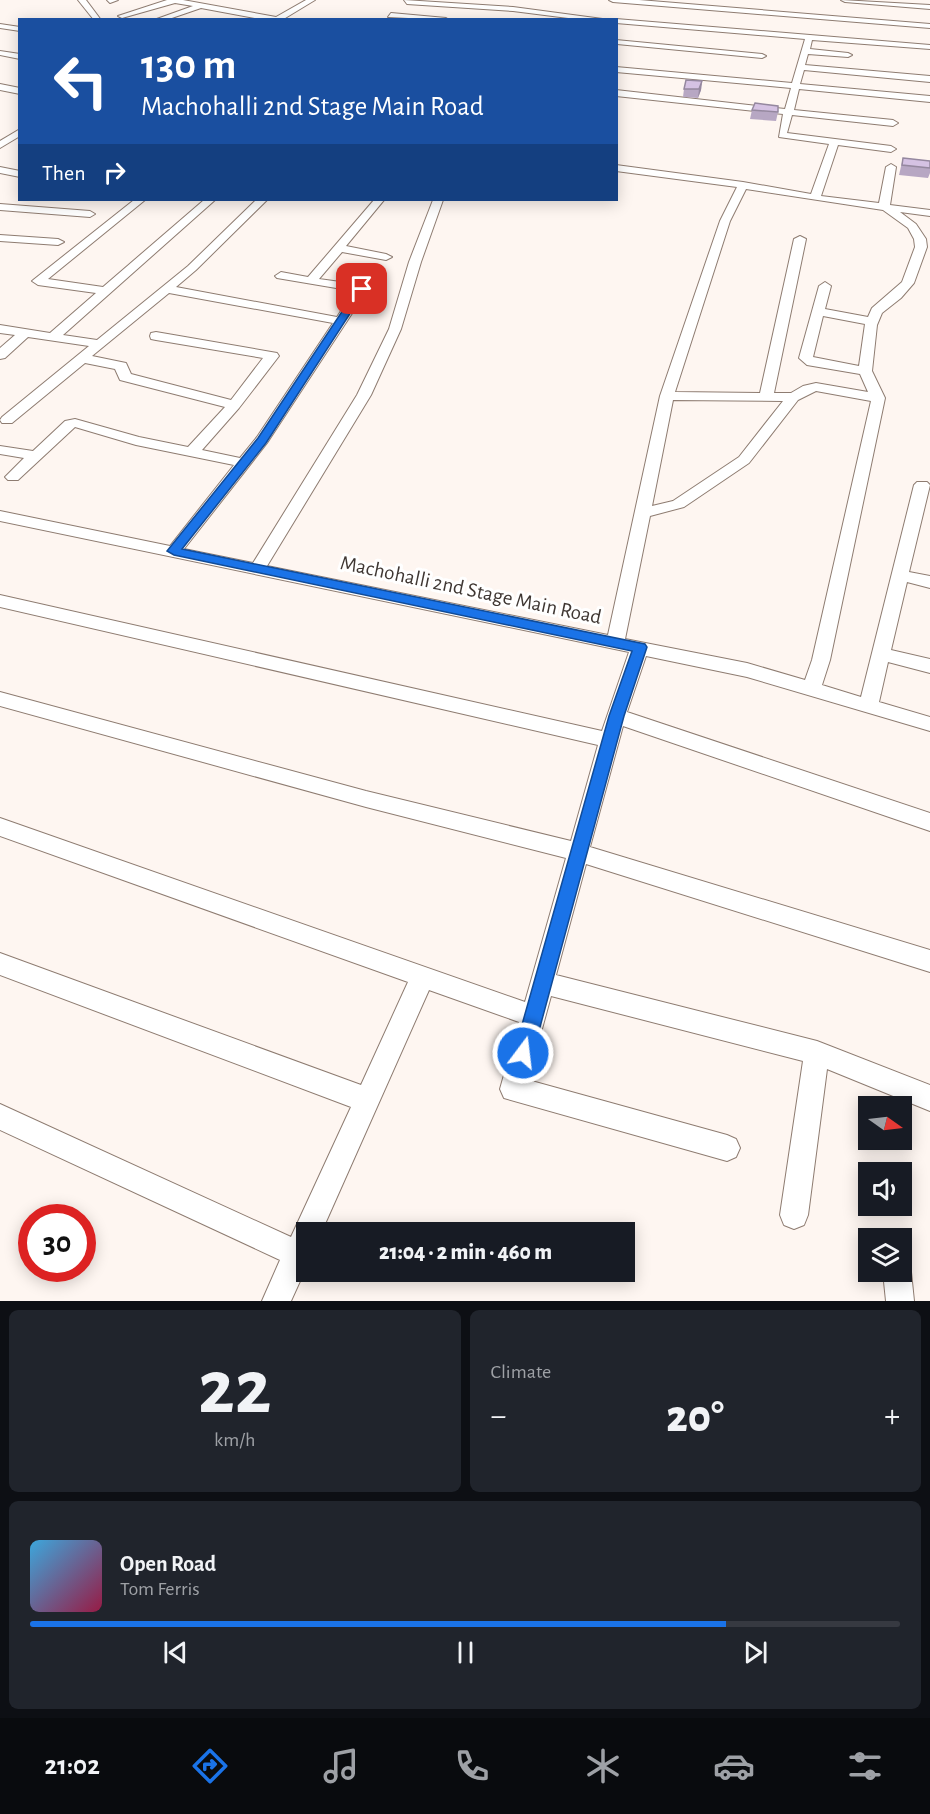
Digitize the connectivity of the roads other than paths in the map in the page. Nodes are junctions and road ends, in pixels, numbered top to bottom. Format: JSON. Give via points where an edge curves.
{"nodes":[{"id":1,"x":82,"y":0,"type":"edge"},
{"id":2,"x":172,"y":0,"type":"edge"},
{"id":3,"x":311,"y":0,"type":"edge"},
{"id":4,"x":613,"y":0,"type":"edge"},
{"id":5,"x":844,"y":0,"type":"edge"},
{"id":6,"x":519,"y":1,"type":"edge"},
{"id":7,"x":639,"y":1,"type":"edge"},
{"id":8,"x":407,"y":2,"type":"dead end"},
{"id":9,"x":198,"y":7,"type":"junction"},
{"id":10,"x":930,"y":7,"type":"edge"},
{"id":11,"x":513,"y":9,"type":"junction"},
{"id":12,"x":391,"y":15,"type":"dead end"},
{"id":13,"x":122,"y":16,"type":"dead end"},
{"id":14,"x":96,"y":18,"type":"edge"},
{"id":15,"x":163,"y":18,"type":"edge"},
{"id":16,"x":270,"y":18,"type":"edge"},
{"id":17,"x":278,"y":18,"type":"edge"},
{"id":18,"x":424,"y":18,"type":"edge"},
{"id":19,"x":506,"y":18,"type":"edge"},
{"id":20,"x":590,"y":18,"type":"edge"},
{"id":21,"x":621,"y":21,"type":"edge"},
{"id":22,"x":0,"y":26,"type":"edge"},
{"id":23,"x":930,"y":26,"type":"edge"},
{"id":24,"x":18,"y":29,"type":"edge"},
{"id":25,"x":809,"y":37,"type":"junction"},
{"id":26,"x":618,"y":42,"type":"edge"},
{"id":27,"x":930,"y":47,"type":"edge"},
{"id":28,"x":805,"y":51,"type":"junction"},
{"id":29,"x":0,"y":53,"type":"edge"},
{"id":30,"x":848,"y":55,"type":"dead end"},
{"id":31,"x":762,"y":56,"type":"dead end"},
{"id":32,"x":18,"y":57,"type":"edge"},
{"id":33,"x":800,"y":67,"type":"junction"},
{"id":34,"x":618,"y":69,"type":"edge"},
{"id":35,"x":930,"y":79,"type":"edge"},
{"id":36,"x":795,"y":86,"type":"junction"},
{"id":37,"x":0,"y":87,"type":"edge"},
{"id":38,"x":18,"y":91,"type":"edge"},
{"id":39,"x":618,"y":93,"type":"edge"},
{"id":40,"x":930,"y":99,"type":"edge"},
{"id":41,"x":789,"y":112,"type":"junction"},
{"id":42,"x":893,"y":123,"type":"dead end"},
{"id":43,"x":18,"y":133,"type":"edge"},
{"id":44,"x":834,"y":142,"type":"junction"},
{"id":45,"x":0,"y":145,"type":"edge"},
{"id":46,"x":891,"y":149,"type":"dead end"},
{"id":47,"x":891,"y":166,"type":"dead end"},
{"id":48,"x":618,"y":168,"type":"edge"},
{"id":49,"x":0,"y":170,"type":"edge"},
{"id":50,"x":18,"y":174,"type":"edge"},
{"id":51,"x":743,"y":185,"type":"junction"},
{"id":52,"x":815,"y":198,"type":"junction"},
{"id":53,"x":139,"y":201,"type":"edge"},
{"id":54,"x":209,"y":201,"type":"edge"},
{"id":55,"x":261,"y":201,"type":"edge"},
{"id":56,"x":378,"y":201,"type":"edge"},
{"id":57,"x":438,"y":201,"type":"edge"},
{"id":58,"x":884,"y":206,"type":"junction"},
{"id":59,"x":0,"y":207,"type":"edge"},
{"id":60,"x":930,"y":213,"type":"edge"},
{"id":61,"x":90,"y":214,"type":"dead end"},
{"id":62,"x":0,"y":238,"type":"edge"},
{"id":63,"x":800,"y":239,"type":"dead end"},
{"id":64,"x":58,"y":242,"type":"dead end"},
{"id":65,"x":340,"y":248,"type":"junction"},
{"id":66,"x":386,"y":257,"type":"dead end"},
{"id":67,"x":281,"y":276,"type":"dead end"},
{"id":68,"x":310,"y":282,"type":"junction"},
{"id":69,"x":825,"y":286,"type":"dead end"},
{"id":70,"x":167,"y":289,"type":"junction"},
{"id":71,"x":106,"y":291,"type":"junction"},
{"id":72,"x":819,"y":312,"type":"junction"},
{"id":73,"x":341,"y":321,"type":"junction"},
{"id":74,"x":872,"y":321,"type":"junction"},
{"id":75,"x":0,"y":329,"type":"edge"},
{"id":76,"x":25,"y":333,"type":"junction"},
{"id":77,"x":156,"y":336,"type":"dead end"},
{"id":78,"x":53,"y":337,"type":"junction"},
{"id":79,"x":99,"y":344,"type":"junction"},
{"id":80,"x":0,"y":355,"type":"edge"},
{"id":81,"x":81,"y":358,"type":"junction"},
{"id":82,"x":865,"y":371,"type":"junction"},
{"id":83,"x":667,"y":396,"type":"junction"},
{"id":84,"x":766,"y":397,"type":"junction"},
{"id":85,"x":793,"y":398,"type":"junction"},
{"id":86,"x":878,"y":398,"type":"junction"},
{"id":87,"x":234,"y":405,"type":"junction"},
{"id":88,"x":7,"y":420,"type":"dead end"},
{"id":89,"x":0,"y":450,"type":"edge"},
{"id":90,"x":191,"y":453,"type":"junction"},
{"id":91,"x":38,"y":456,"type":"junction"},
{"id":92,"x":244,"y":463,"type":"junction"},
{"id":93,"x":13,"y":477,"type":"dead end"},
{"id":94,"x":922,"y":484,"type":"dead end"},
{"id":95,"x":641,"y":513,"type":"junction"},
{"id":96,"x":0,"y":516,"type":"edge"},
{"id":97,"x":922,"y":523,"type":"edge"},
{"id":98,"x":174,"y":551,"type":"junction"},
{"id":99,"x":257,"y":569,"type":"junction"},
{"id":100,"x":900,"y":575,"type":"junction"},
{"id":101,"x":930,"y":582,"type":"edge"},
{"id":102,"x":0,"y":601,"type":"edge"},
{"id":103,"x":615,"y":643,"type":"junction"},
{"id":104,"x":640,"y":647,"type":"junction"},
{"id":105,"x":881,"y":654,"type":"junction"},
{"id":106,"x":930,"y":666,"type":"edge"},
{"id":107,"x":812,"y":688,"type":"junction"},
{"id":108,"x":0,"y":699,"type":"edge"},
{"id":109,"x":869,"y":704,"type":"junction"},
{"id":110,"x":616,"y":716,"type":"junction"},
{"id":111,"x":930,"y":723,"type":"edge"},
{"id":112,"x":610,"y":740,"type":"junction"},
{"id":113,"x":930,"y":822,"type":"edge"},
{"id":114,"x":0,"y":827,"type":"edge"},
{"id":115,"x":577,"y":852,"type":"junction"},
{"id":116,"x":930,"y":962,"type":"edge"},
{"id":117,"x":0,"y":964,"type":"edge"},
{"id":118,"x":423,"y":976,"type":"junction"},
{"id":119,"x":544,"y":983,"type":"junction"},
{"id":120,"x":533,"y":1016,"type":"junction"},
{"id":121,"x":817,"y":1053,"type":"junction"},
{"id":122,"x":930,"y":1098,"type":"edge"},
{"id":123,"x":367,"y":1100,"type":"junction"},
{"id":124,"x":0,"y":1117,"type":"edge"},
{"id":125,"x":727,"y":1148,"type":"dead end"},
{"id":126,"x":794,"y":1215,"type":"dead end"},
{"id":127,"x":312,"y":1222,"type":"edge"},
{"id":128,"x":296,"y":1238,"type":"edge"},
{"id":129,"x":296,"y":1258,"type":"edge"},
{"id":130,"x":898,"y":1282,"type":"edge"},
{"id":131,"x":276,"y":1301,"type":"edge"},
{"id":132,"x":900,"y":1301,"type":"edge"}],
"edges":[{"from":1,"to":14,"type":"street"},
{"from":2,"to":9,"type":"street"},
{"from":2,"to":13,"type":"street"},
{"from":3,"to":17,"type":"street"},
{"from":4,"to":7,"type":"street"},
{"from":5,"to":10,"type":"street"},
{"from":6,"to":11,"type":"street"},
{"from":7,"to":21,"type":"street"},
{"from":7,"to":23,"type":"street"},
{"from":8,"to":11,"type":"street","via":[[466,10]]},
{"from":9,"to":15,"type":"street"},
{"from":9,"to":16,"type":"street"},
{"from":11,"to":19,"type":"street"},
{"from":11,"to":20,"type":"street"},
{"from":12,"to":18,"type":"street"},
{"from":21,"to":25,"type":"street"},
{"from":22,"to":24,"type":"street"},
{"from":25,"to":27,"type":"street"},
{"from":25,"to":28,"type":"street"},
{"from":26,"to":31,"type":"street"},
{"from":28,"to":30,"type":"street"},
{"from":28,"to":33,"type":"street"},
{"from":29,"to":32,"type":"street"},
{"from":33,"to":35,"type":"street"},
{"from":33,"to":36,"type":"street"},
{"from":34,"to":36,"type":"street"},
{"from":36,"to":40,"type":"street"},
{"from":36,"to":41,"type":"street"},
{"from":37,"to":38,"type":"street"},
{"from":39,"to":41,"type":"street"},
{"from":41,"to":42,"type":"street"},
{"from":41,"to":44,"type":"street","via":[[782,135]]},
{"from":43,"to":45,"type":"street"},
{"from":44,"to":46,"type":"street"},
{"from":44,"to":52,"type":"street"},
{"from":47,"to":58,"type":"street"},
{"from":48,"to":51,"type":"street"},
{"from":49,"to":50,"type":"street"},
{"from":51,"to":52,"type":"street"},
{"from":51,"to":83,"type":"street","via":[[725,221]]},
{"from":52,"to":58,"type":"street"},
{"from":53,"to":71,"type":"street","via":[[38,281]]},
{"from":54,"to":71,"type":"street"},
{"from":55,"to":70,"type":"street"},
{"from":56,"to":65,"type":"street"},
{"from":57,"to":99,"type":"street","via":[[395,329],[364,395]]},
{"from":58,"to":60,"type":"street"},
{"from":58,"to":74,"type":"street","via":[[912,226],[921,247],[908,283],[876,311]]},
{"from":59,"to":61,"type":"street"},
{"from":62,"to":64,"type":"street"},
{"from":63,"to":84,"type":"street"},
{"from":65,"to":66,"type":"street"},
{"from":65,"to":68,"type":"street"},
{"from":67,"to":68,"type":"street"},
{"from":68,"to":73,"type":"street","via":[[362,289]]},
{"from":69,"to":72,"type":"street"},
{"from":70,"to":73,"type":"street"},
{"from":70,"to":79,"type":"street"},
{"from":71,"to":78,"type":"street"},
{"from":72,"to":74,"type":"street"},
{"from":72,"to":82,"type":"street","via":[[806,358]]},
{"from":73,"to":92,"type":"street"},
{"from":74,"to":82,"type":"street"},
{"from":75,"to":76,"type":"street"},
{"from":76,"to":78,"type":"street"},
{"from":76,"to":80,"type":"street"},
{"from":77,"to":87,"type":"street","via":[[272,356]]},
{"from":78,"to":79,"type":"street"},
{"from":79,"to":81,"type":"street"},
{"from":81,"to":87,"type":"street","via":[[121,366],[125,377]]},
{"from":81,"to":88,"type":"street"},
{"from":82,"to":86,"type":"street"},
{"from":83,"to":84,"type":"street"},
{"from":83,"to":95,"type":"street"},
{"from":84,"to":85,"type":"street"},
{"from":85,"to":86,"type":"street","via":[[818,386]]},
{"from":85,"to":95,"type":"street","via":[[744,460],[678,504]]},
{"from":86,"to":107,"type":"street"},
{"from":87,"to":90,"type":"street"},
{"from":89,"to":91,"type":"street"},
{"from":90,"to":91,"type":"street","via":[[75,423]]},
{"from":90,"to":92,"type":"street"},
{"from":91,"to":93,"type":"street"},
{"from":92,"to":98,"type":"street"},
{"from":94,"to":97,"type":"street"},
{"from":95,"to":103,"type":"street"},
{"from":96,"to":98,"type":"street","name":"Machohalli 2nd Stage Main Road"},
{"from":97,"to":100,"type":"street"},
{"from":98,"to":99,"type":"street","name":"Machohalli 2nd Stage Main Road"},
{"from":99,"to":103,"type":"street","name":"Machohalli 2nd Stage Main Road"},
{"from":100,"to":101,"type":"street"},
{"from":100,"to":105,"type":"street"},
{"from":102,"to":112,"type":"street"},
{"from":103,"to":104,"type":"street","name":"Machohalli 2nd Stage Main Road"},
{"from":104,"to":107,"type":"street","name":"Machohalli 2nd Stage Main Road"},
{"from":104,"to":110,"type":"street"},
{"from":105,"to":106,"type":"street"},
{"from":105,"to":109,"type":"street"},
{"from":107,"to":109,"type":"street","name":"Machohalli 2nd Stage Main Road"},
{"from":108,"to":115,"type":"street"},
{"from":109,"to":111,"type":"street","name":"Machohalli 2nd Stage Main Road"},
{"from":110,"to":112,"type":"street"},
{"from":110,"to":113,"type":"street"},
{"from":112,"to":115,"type":"street"},
{"from":114,"to":118,"type":"street"},
{"from":115,"to":116,"type":"street"},
{"from":115,"to":119,"type":"street"},
{"from":117,"to":123,"type":"street"},
{"from":118,"to":120,"type":"street"},
{"from":118,"to":123,"type":"street"},
{"from":119,"to":120,"type":"street"},
{"from":119,"to":121,"type":"street"},
{"from":120,"to":125,"type":"street","via":[[513,1089]]},
{"from":121,"to":122,"type":"street"},
{"from":121,"to":126,"type":"street"},
{"from":123,"to":127,"type":"street"},
{"from":124,"to":128,"type":"street"},
{"from":129,"to":131,"type":"street"},
{"from":130,"to":132,"type":"street"}]}
